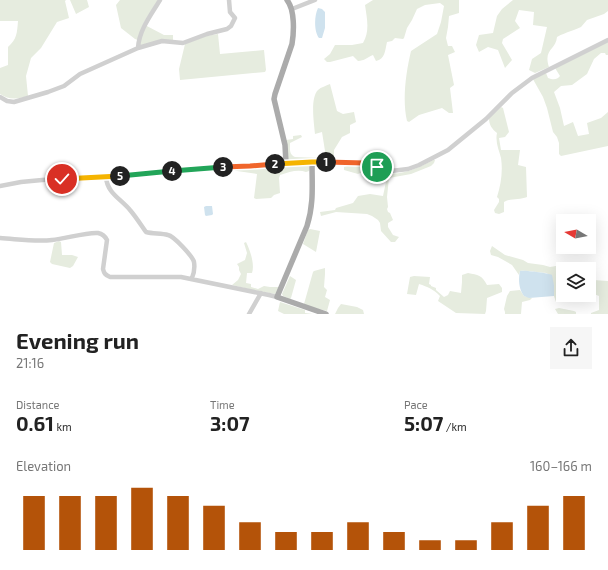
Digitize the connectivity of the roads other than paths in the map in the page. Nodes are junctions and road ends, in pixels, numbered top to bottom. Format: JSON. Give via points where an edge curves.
{"nodes":[{"id":1,"x":160,"y":0,"type":"edge"},
{"id":2,"x":229,"y":0,"type":"edge"},
{"id":3,"x":287,"y":0,"type":"edge"},
{"id":4,"x":314,"y":0,"type":"edge"},
{"id":5,"x":292,"y":9,"type":"junction"},
{"id":6,"x":608,"y":40,"type":"edge"},
{"id":7,"x":138,"y":48,"type":"junction"},
{"id":8,"x":0,"y":96,"type":"edge"},
{"id":9,"x":312,"y":162,"type":"junction"},
{"id":10,"x":286,"y":163,"type":"junction"},
{"id":11,"x":106,"y":177,"type":"junction"},
{"id":12,"x":0,"y":186,"type":"edge"},
{"id":13,"x":0,"y":238,"type":"edge"},
{"id":14,"x":192,"y":278,"type":"junction"},
{"id":15,"x":261,"y":293,"type":"junction"},
{"id":16,"x":277,"y":297,"type":"junction"},
{"id":17,"x":248,"y":314,"type":"edge"},
{"id":18,"x":326,"y":314,"type":"edge"}],
"edges":[{"from":1,"to":7,"type":"street","via":[[141,32]]},
{"from":2,"to":7,"type":"street","via":[[230,12],[235,18],[227,30],[183,43],[162,41]]},
{"from":3,"to":5,"type":"main road"},
{"from":4,"to":5,"type":"street"},
{"from":5,"to":10,"type":"main road","via":[[292,44],[274,99],[285,145]]},
{"from":6,"to":9,"type":"street","via":[[532,78],[448,150],[419,166],[391,171],[365,163]]},
{"from":7,"to":8,"type":"street","via":[[80,74],[58,89],[14,102]]},
{"from":9,"to":10,"type":"main road"},
{"from":9,"to":16,"type":"main road","via":[[310,215]]},
{"from":10,"to":11,"type":"street"},
{"from":11,"to":12,"type":"street","via":[[42,180]]},
{"from":11,"to":14,"type":"street","via":[[108,187],[130,209],[146,232],[168,234],[192,257],[195,270]]},
{"from":13,"to":14,"type":"street","via":[[53,240],[97,233],[107,240],[103,269],[107,276]]},
{"from":14,"to":15,"type":"street"},
{"from":15,"to":16,"type":"street"},
{"from":15,"to":17,"type":"street"},
{"from":16,"to":18,"type":"main road"}]}
